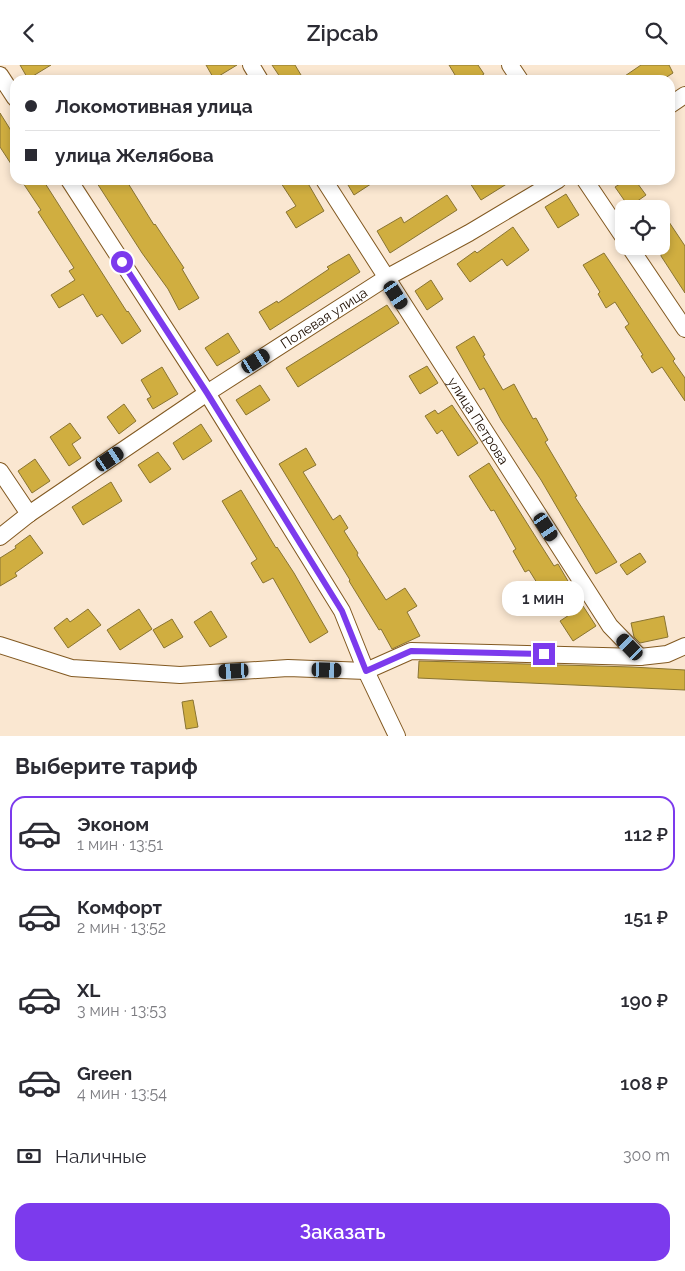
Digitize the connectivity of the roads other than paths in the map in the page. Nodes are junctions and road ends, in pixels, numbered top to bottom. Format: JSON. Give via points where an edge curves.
{"nodes":[{"id":1,"x":0,"y":75,"type":"edge"},
{"id":2,"x":10,"y":90,"type":"edge"},
{"id":3,"x":72,"y":185,"type":"edge"},
{"id":4,"x":327,"y":185,"type":"edge"},
{"id":5,"x":550,"y":185,"type":"edge"},
{"id":6,"x":588,"y":185,"type":"edge"},
{"id":7,"x":615,"y":225,"type":"edge"},
{"id":8,"x":635,"y":255,"type":"edge"},
{"id":9,"x":386,"y":278,"type":"junction"},
{"id":10,"x":685,"y":329,"type":"edge"},
{"id":11,"x":207,"y":393,"type":"junction"},
{"id":12,"x":0,"y":471,"type":"edge"},
{"id":13,"x":29,"y":514,"type":"junction"},
{"id":14,"x":0,"y":537,"type":"edge"},
{"id":15,"x":0,"y":645,"type":"edge"},
{"id":16,"x":685,"y":646,"type":"edge"},
{"id":17,"x":640,"y":657,"type":"junction"},
{"id":18,"x":366,"y":671,"type":"junction"},
{"id":19,"x":397,"y":736,"type":"edge"}],
"edges":[{"from":1,"to":2,"type":"street"},
{"from":3,"to":11,"type":"street"},
{"from":4,"to":9,"type":"street","name":"улица Петрова"},
{"from":5,"to":9,"type":"street","name":"Полевая улица"},
{"from":6,"to":7,"type":"street"},
{"from":8,"to":10,"type":"street"},
{"from":9,"to":11,"type":"street","name":"Полевая улица"},
{"from":9,"to":17,"type":"street","name":"улица Петрова","via":[[610,626]]},
{"from":11,"to":13,"type":"street","name":"Полевая улица"},
{"from":11,"to":18,"type":"street","via":[[342,611]]},
{"from":12,"to":13,"type":"street"},
{"from":13,"to":14,"type":"street","name":"Полевая улица"},
{"from":15,"to":18,"type":"street","via":[[72,668],[180,675],[288,669]]},
{"from":16,"to":17,"type":"street","via":[[667,654]]},
{"from":17,"to":18,"type":"street","via":[[411,651]]},
{"from":18,"to":19,"type":"street"}]}
